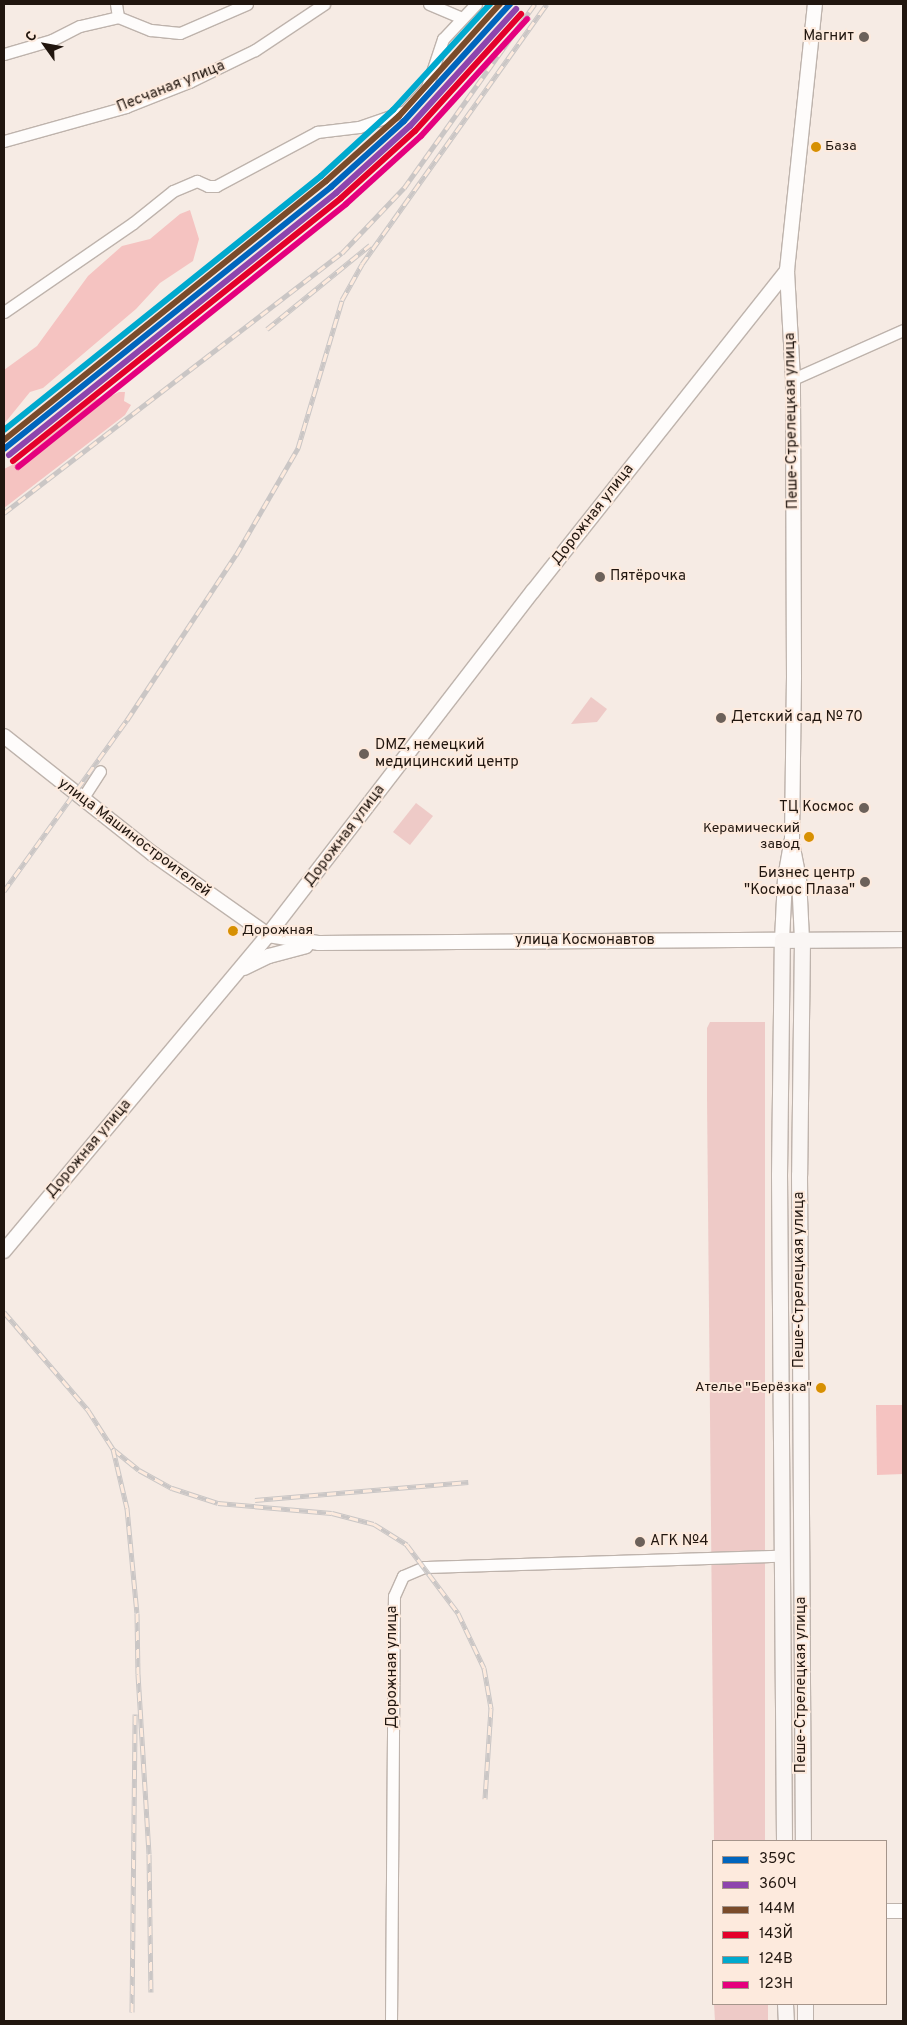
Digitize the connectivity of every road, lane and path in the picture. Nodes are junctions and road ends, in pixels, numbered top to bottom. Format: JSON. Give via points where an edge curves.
{"nodes":[{"id":1,"x":116,"y":4,"type":"edge"},
{"id":2,"x":247,"y":4,"type":"edge"},
{"id":3,"x":324,"y":4,"type":"edge"},
{"id":4,"x":429,"y":4,"type":"edge"},
{"id":5,"x":476,"y":4,"type":"edge"},
{"id":6,"x":815,"y":4,"type":"edge"},
{"id":7,"x":118,"y":17,"type":"junction"},
{"id":8,"x":460,"y":17,"type":"junction"},
{"id":9,"x":4,"y":54,"type":"edge"},
{"id":10,"x":4,"y":140,"type":"edge"},
{"id":11,"x":787,"y":270,"type":"junction"},
{"id":12,"x":4,"y":312,"type":"edge"},
{"id":13,"x":903,"y":330,"type":"edge"},
{"id":14,"x":794,"y":380,"type":"junction"},
{"id":15,"x":4,"y":736,"type":"edge"},
{"id":16,"x":100,"y":771,"type":"dead end"},
{"id":17,"x":82,"y":799,"type":"junction"},
{"id":18,"x":792,"y":840,"type":"junction"},
{"id":19,"x":268,"y":935,"type":"junction"},
{"id":20,"x":802,"y":939,"type":"junction"},
{"id":21,"x":903,"y":939,"type":"edge"},
{"id":22,"x":782,"y":940,"type":"junction"},
{"id":23,"x":319,"y":943,"type":"junction"},
{"id":24,"x":237,"y":972,"type":"junction"},
{"id":25,"x":4,"y":1251,"type":"edge"},
{"id":26,"x":781,"y":1556,"type":"junction"},
{"id":27,"x":784,"y":1840,"type":"edge"},
{"id":28,"x":803,"y":1840,"type":"edge"},
{"id":29,"x":887,"y":1911,"type":"edge"},
{"id":30,"x":903,"y":1911,"type":"edge"},
{"id":31,"x":786,"y":2005,"type":"edge"},
{"id":32,"x":805,"y":2005,"type":"edge"},
{"id":33,"x":391,"y":2021,"type":"edge"},
{"id":34,"x":786,"y":2021,"type":"edge"},
{"id":35,"x":805,"y":2021,"type":"edge"}],
"edges":[{"from":1,"to":7,"type":"street"},
{"from":2,"to":7,"type":"street","via":[[180,33],[151,30]]},
{"from":3,"to":10,"type":"street","name":"Песчаная улица","via":[[255,50],[189,82],[126,107]]},
{"from":4,"to":8,"type":"street"},
{"from":5,"to":8,"type":"street"},
{"from":6,"to":11,"type":"street","name":"Пеше-Стрелецкая улица"},
{"from":7,"to":9,"type":"street","via":[[80,26],[52,40]]},
{"from":8,"to":12,"type":"street","via":[[443,39],[426,86],[405,111],[359,127],[317,132],[216,186],[197,181],[182,186]]},
{"from":11,"to":14,"type":"street","name":"Пеше-Стрелецкая улица"},
{"from":11,"to":19,"type":"street","name":"Дорожная улица"},
{"from":13,"to":14,"type":"street"},
{"from":14,"to":18,"type":"street","name":"Пеше-Стрелецкая улица"},
{"from":15,"to":17,"type":"street","name":"улица Машиностроителей"},
{"from":16,"to":17,"type":"street"},
{"from":17,"to":19,"type":"street","name":"улица Машиностроителей"},
{"from":18,"to":20,"type":"street","name":"Пеше-Стрелецкая улица","via":[[799,878]]},
{"from":18,"to":22,"type":"street","name":"Пеше-Стрелецкая улица","via":[[785,878]]},
{"from":19,"to":23,"type":"street","name":"улица Космонавтов"},
{"from":19,"to":24,"type":"street","name":"Дорожная улица"},
{"from":20,"to":21,"type":"main road","name":"улица Космонавтов"},
{"from":20,"to":22,"type":"main road","name":"улица Космонавтов"},
{"from":20,"to":28,"type":"main road","name":"Пеше-Стрелецкая улица","via":[[799,1175]]},
{"from":22,"to":23,"type":"street","name":"улица Космонавтов"},
{"from":22,"to":26,"type":"main road","name":"Пеше-Стрелецкая улица"},
{"from":23,"to":24,"type":"street","via":[[269,956]]},
{"from":24,"to":25,"type":"street","name":"Дорожная улица"},
{"from":26,"to":27,"type":"main road","name":"Пеше-Стрелецкая улица"},
{"from":26,"to":33,"type":"street","name":"Дорожная улица","via":[[424,1567],[403,1576],[394,1596]]},
{"from":29,"to":30,"type":"street"},
{"from":31,"to":34,"type":"main road"},
{"from":32,"to":35,"type":"main road"}]}
